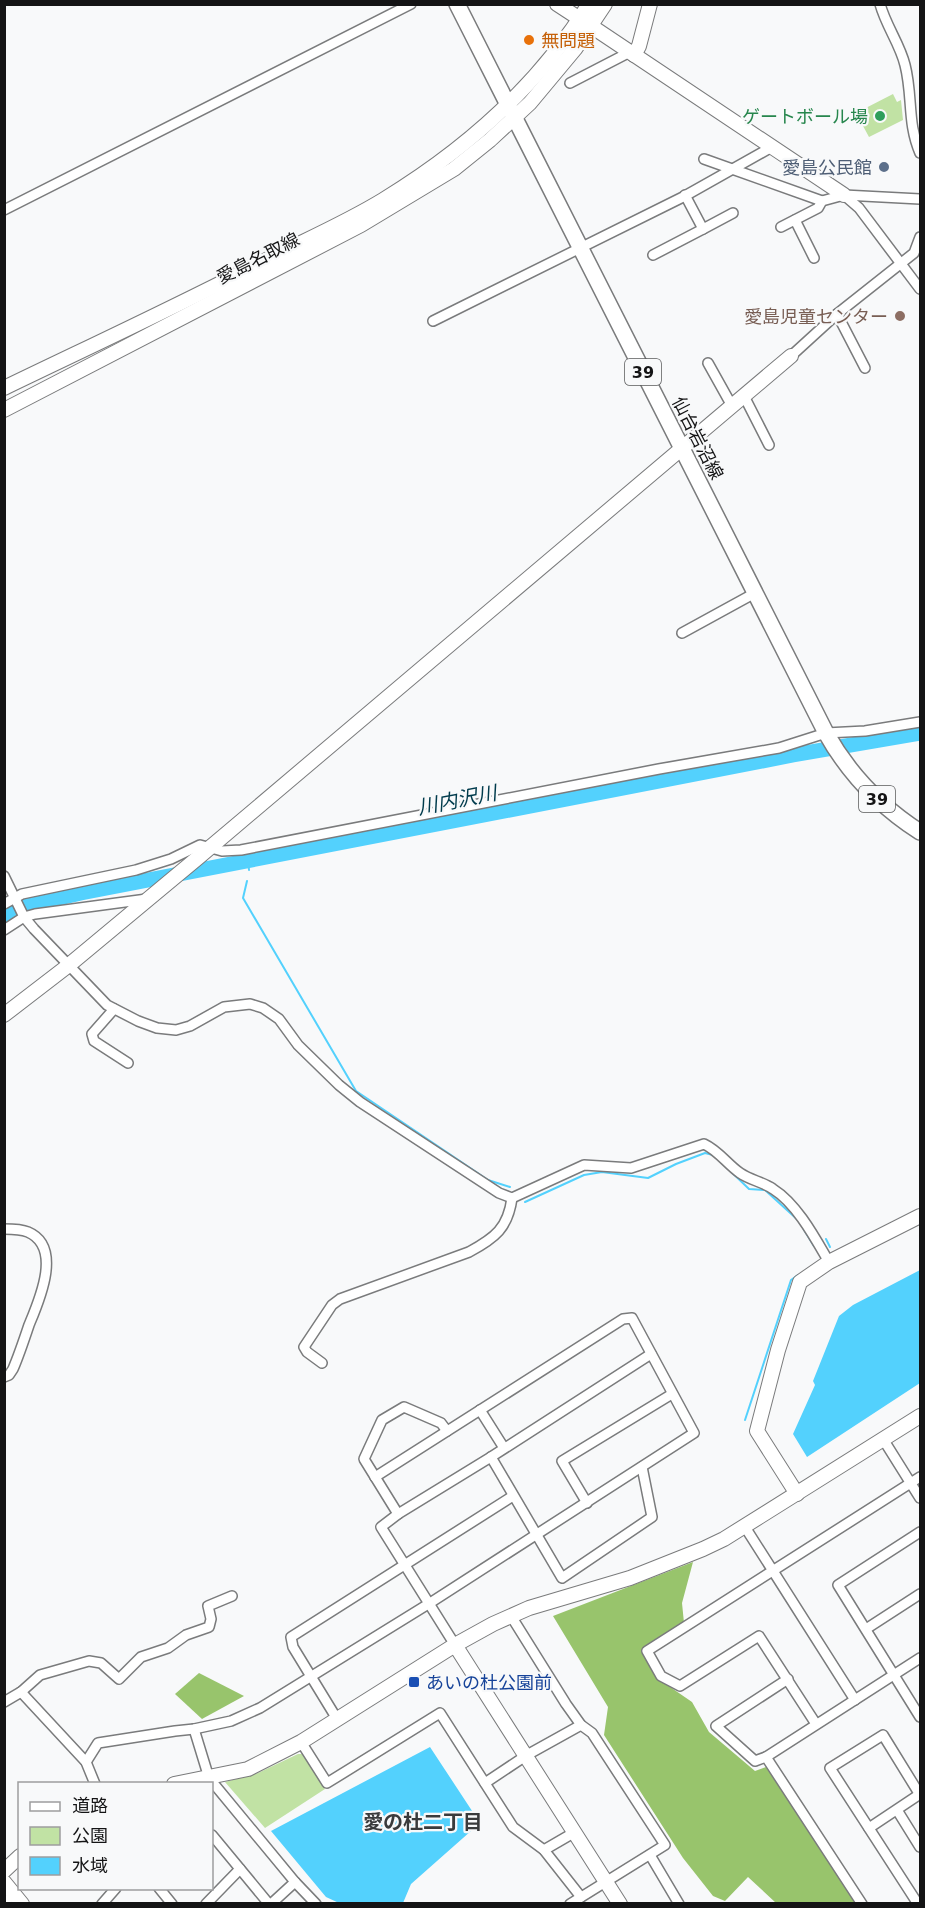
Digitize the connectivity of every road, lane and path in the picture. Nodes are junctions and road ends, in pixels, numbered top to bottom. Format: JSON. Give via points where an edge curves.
{"nodes":[{"id":1,"x":411,"y":4,"type":"edge"},
{"id":2,"x":457,"y":4,"type":"edge"},
{"id":3,"x":557,"y":4,"type":"edge"},
{"id":4,"x":590,"y":4,"type":"edge"},
{"id":5,"x":605,"y":4,"type":"edge"},
{"id":6,"x":650,"y":4,"type":"edge"},
{"id":7,"x":880,"y":4,"type":"edge"},
{"id":8,"x":585,"y":23,"type":"junction"},
{"id":9,"x":632,"y":53,"type":"junction"},
{"id":10,"x":570,"y":83,"type":"dead end"},
{"id":11,"x":511,"y":111,"type":"junction"},
{"id":12,"x":770,"y":148,"type":"junction"},
{"id":13,"x":921,"y":153,"type":"edge"},
{"id":14,"x":704,"y":159,"type":"dead end"},
{"id":15,"x":733,"y":169,"type":"junction"},
{"id":16,"x":685,"y":195,"type":"junction"},
{"id":17,"x":844,"y":195,"type":"junction"},
{"id":18,"x":921,"y":199,"type":"edge"},
{"id":19,"x":822,"y":201,"type":"junction"},
{"id":20,"x":4,"y":210,"type":"edge"},
{"id":21,"x":733,"y":213,"type":"dead end"},
{"id":22,"x":795,"y":220,"type":"junction"},
{"id":23,"x":781,"y":227,"type":"dead end"},
{"id":24,"x":703,"y":229,"type":"junction"},
{"id":25,"x":921,"y":237,"type":"edge"},
{"id":26,"x":580,"y":248,"type":"junction"},
{"id":27,"x":653,"y":255,"type":"dead end"},
{"id":28,"x":814,"y":258,"type":"dead end"},
{"id":29,"x":901,"y":264,"type":"junction"},
{"id":30,"x":921,"y":289,"type":"edge"},
{"id":31,"x":837,"y":314,"type":"junction"},
{"id":32,"x":433,"y":321,"type":"dead end"},
{"id":33,"x":790,"y":356,"type":"joint"},
{"id":34,"x":708,"y":363,"type":"dead end"},
{"id":35,"x":866,"y":368,"type":"dead end"},
{"id":36,"x":4,"y":388,"type":"edge"},
{"id":37,"x":744,"y":396,"type":"junction"},
{"id":38,"x":732,"y":406,"type":"junction"},
{"id":39,"x":4,"y":410,"type":"edge"},
{"id":40,"x":769,"y":445,"type":"dead end"},
{"id":41,"x":682,"y":449,"type":"junction"},
{"id":42,"x":755,"y":593,"type":"junction"},
{"id":43,"x":682,"y":633,"type":"dead end"},
{"id":44,"x":921,"y":722,"type":"edge"},
{"id":45,"x":828,"y":736,"type":"junction"},
{"id":46,"x":921,"y":832,"type":"edge"},
{"id":47,"x":205,"y":852,"type":"junction"},
{"id":48,"x":4,"y":876,"type":"edge"},
{"id":49,"x":155,"y":894,"type":"junction"},
{"id":50,"x":17,"y":899,"type":"junction"},
{"id":51,"x":4,"y":904,"type":"edge"},
{"id":52,"x":24,"y":915,"type":"junction"},
{"id":53,"x":4,"y":930,"type":"edge"},
{"id":54,"x":69,"y":965,"type":"junction"},
{"id":55,"x":114,"y":1009,"type":"junction"},
{"id":56,"x":4,"y":1015,"type":"edge"},
{"id":57,"x":128,"y":1063,"type":"dead end"},
{"id":58,"x":512,"y":1198,"type":"junction"},
{"id":59,"x":921,"y":1216,"type":"edge"},
{"id":60,"x":4,"y":1229,"type":"edge"},
{"id":61,"x":829,"y":1262,"type":"junction"},
{"id":62,"x":651,"y":1354,"type":"junction"},
{"id":63,"x":322,"y":1363,"type":"dead end"},
{"id":64,"x":4,"y":1377,"type":"edge"},
{"id":65,"x":672,"y":1394,"type":"junction"},
{"id":66,"x":480,"y":1410,"type":"junction"},
{"id":67,"x":921,"y":1416,"type":"edge"},
{"id":68,"x":447,"y":1431,"type":"junction"},
{"id":69,"x":883,"y":1439,"type":"junction"},
{"id":70,"x":504,"y":1448,"type":"junction"},
{"id":71,"x":490,"y":1457,"type":"junction"},
{"id":72,"x":642,"y":1467,"type":"junction"},
{"id":73,"x":375,"y":1477,"type":"junction"},
{"id":74,"x":921,"y":1477,"type":"edge"},
{"id":75,"x":911,"y":1483,"type":"junction"},
{"id":76,"x":797,"y":1494,"type":"junction"},
{"id":77,"x":513,"y":1496,"type":"junction"},
{"id":78,"x":921,"y":1498,"type":"edge"},
{"id":79,"x":586,"y":1503,"type":"junction"},
{"id":80,"x":398,"y":1514,"type":"junction"},
{"id":81,"x":745,"y":1527,"type":"junction"},
{"id":82,"x":921,"y":1532,"type":"edge"},
{"id":83,"x":536,"y":1535,"type":"junction"},
{"id":84,"x":404,"y":1565,"type":"junction"},
{"id":85,"x":772,"y":1572,"type":"junction"},
{"id":86,"x":921,"y":1594,"type":"edge"},
{"id":87,"x":232,"y":1596,"type":"dead end"},
{"id":88,"x":430,"y":1604,"type":"junction"},
{"id":89,"x":511,"y":1616,"type":"junction"},
{"id":90,"x":866,"y":1629,"type":"junction"},
{"id":91,"x":455,"y":1645,"type":"junction"},
{"id":92,"x":921,"y":1658,"type":"edge"},
{"id":93,"x":895,"y":1675,"type":"junction"},
{"id":94,"x":312,"y":1677,"type":"junction"},
{"id":95,"x":788,"y":1678,"type":"junction"},
{"id":96,"x":21,"y":1692,"type":"junction"},
{"id":97,"x":855,"y":1700,"type":"junction"},
{"id":98,"x":4,"y":1702,"type":"edge"},
{"id":99,"x":921,"y":1717,"type":"edge"},
{"id":100,"x":337,"y":1719,"type":"junction"},
{"id":101,"x":816,"y":1724,"type":"junction"},
{"id":102,"x":581,"y":1725,"type":"junction"},
{"id":103,"x":194,"y":1729,"type":"junction"},
{"id":104,"x":302,"y":1742,"type":"junction"},
{"id":105,"x":527,"y":1755,"type":"junction"},
{"id":106,"x":766,"y":1757,"type":"junction"},
{"id":107,"x":86,"y":1762,"type":"junction"},
{"id":108,"x":209,"y":1778,"type":"junction"},
{"id":109,"x":94,"y":1782,"type":"edge"},
{"id":110,"x":186,"y":1782,"type":"edge"},
{"id":111,"x":212,"y":1782,"type":"edge"},
{"id":112,"x":213,"y":1783,"type":"edge"},
{"id":113,"x":485,"y":1783,"type":"junction"},
{"id":114,"x":920,"y":1795,"type":"edge"},
{"id":115,"x":897,"y":1810,"type":"junction"},
{"id":116,"x":869,"y":1828,"type":"junction"},
{"id":117,"x":575,"y":1832,"type":"junction"},
{"id":118,"x":213,"y":1836,"type":"edge"},
{"id":119,"x":921,"y":1847,"type":"edge"},
{"id":120,"x":543,"y":1850,"type":"junction"},
{"id":121,"x":650,"y":1855,"type":"junction"},
{"id":122,"x":18,"y":1858,"type":"edge"},
{"id":123,"x":240,"y":1869,"type":"junction"},
{"id":124,"x":4,"y":1871,"type":"edge"},
{"id":125,"x":4,"y":1882,"type":"edge"},
{"id":126,"x":295,"y":1882,"type":"junction"},
{"id":127,"x":607,"y":1882,"type":"junction"},
{"id":128,"x":114,"y":1890,"type":"edge"},
{"id":129,"x":161,"y":1890,"type":"edge"},
{"id":130,"x":581,"y":1897,"type":"junction"},
{"id":131,"x":22,"y":1904,"type":"edge"},
{"id":132,"x":102,"y":1904,"type":"edge"},
{"id":133,"x":172,"y":1904,"type":"edge"},
{"id":134,"x":206,"y":1904,"type":"edge"},
{"id":135,"x":270,"y":1904,"type":"edge"},
{"id":136,"x":316,"y":1904,"type":"edge"},
{"id":137,"x":570,"y":1904,"type":"edge"},
{"id":138,"x":620,"y":1904,"type":"edge"},
{"id":139,"x":680,"y":1904,"type":"edge"},
{"id":140,"x":862,"y":1904,"type":"edge"},
{"id":141,"x":918,"y":1904,"type":"edge"}],
"edges":[{"from":1,"to":20,"type":"street"},
{"from":2,"to":11,"type":"main road","name":"仙台岩沼線","number":"39"},
{"from":3,"to":8,"type":"street"},
{"from":4,"to":8,"type":"street"},
{"from":5,"to":8,"type":"street"},
{"from":6,"to":9,"type":"street","via":[[639,46]]},
{"from":7,"to":13,"type":"street","via":[[908,75],[911,127]]},
{"from":8,"to":9,"type":"street"},
{"from":8,"to":11,"type":"street","via":[[557,72]]},
{"from":9,"to":10,"type":"street"},
{"from":9,"to":12,"type":"street"},
{"from":11,"to":26,"type":"main road","name":"仙台岩沼線","number":"39"},
{"from":11,"to":36,"type":"street","name":"愛島名取線","via":[[382,201],[196,297]]},
{"from":11,"to":39,"type":"street","name":"愛島名取線","via":[[490,140],[454,169],[362,225]]},
{"from":12,"to":15,"type":"street"},
{"from":12,"to":17,"type":"street"},
{"from":14,"to":15,"type":"street"},
{"from":15,"to":16,"type":"street"},
{"from":15,"to":19,"type":"street"},
{"from":16,"to":24,"type":"street"},
{"from":16,"to":26,"type":"street"},
{"from":17,"to":18,"type":"street"},
{"from":17,"to":19,"type":"street"},
{"from":17,"to":29,"type":"street","via":[[859,208]]},
{"from":19,"to":22,"type":"street","via":[[818,208]]},
{"from":21,"to":24,"type":"street"},
{"from":22,"to":23,"type":"street"},
{"from":22,"to":28,"type":"street"},
{"from":24,"to":27,"type":"street"},
{"from":25,"to":29,"type":"street","via":[[914,253]]},
{"from":26,"to":32,"type":"street"},
{"from":26,"to":41,"type":"main road","name":"仙台岩沼線","number":"39"},
{"from":29,"to":30,"type":"street"},
{"from":29,"to":31,"type":"street"},
{"from":31,"to":33,"type":"street"},
{"from":31,"to":35,"type":"street"},
{"from":33,"to":37,"type":"street"},
{"from":34,"to":38,"type":"street"},
{"from":37,"to":38,"type":"street"},
{"from":37,"to":40,"type":"street"},
{"from":38,"to":41,"type":"street"},
{"from":41,"to":42,"type":"main road","name":"仙台岩沼線","number":"39"},
{"from":41,"to":47,"type":"street"},
{"from":42,"to":43,"type":"street"},
{"from":42,"to":45,"type":"main road","name":"仙台岩沼線","number":"39"},
{"from":44,"to":45,"type":"street"},
{"from":45,"to":46,"type":"main road","name":"仙台岩沼線","number":"39","via":[[868,790]]},
{"from":45,"to":47,"type":"street","via":[[241,850]]},
{"from":47,"to":49,"type":"street"},
{"from":47,"to":50,"type":"street","via":[[200,845],[154,865],[22,894]]},
{"from":48,"to":50,"type":"street"},
{"from":49,"to":52,"type":"street"},
{"from":49,"to":54,"type":"street"},
{"from":50,"to":51,"type":"street"},
{"from":50,"to":52,"type":"street"},
{"from":52,"to":53,"type":"street"},
{"from":52,"to":54,"type":"street"},
{"from":54,"to":55,"type":"street"},
{"from":54,"to":56,"type":"street"},
{"from":55,"to":57,"type":"street","via":[[92,1034],[94,1041]]},
{"from":55,"to":58,"type":"street","via":[[168,1030],[190,1026],[224,1007],[250,1004],[263,1008],[279,1019],[298,1045],[360,1102]]},
{"from":58,"to":61,"type":"street","via":[[584,1165],[631,1168],[704,1144],[739,1172],[775,1190],[788,1202]]},
{"from":58,"to":63,"type":"street","via":[[500,1231],[482,1245],[332,1305],[304,1347]]},
{"from":59,"to":61,"type":"street"},
{"from":60,"to":64,"type":"street","via":[[34,1236],[43,1247],[46,1268],[42,1295],[13,1369]]},
{"from":61,"to":76,"type":"street","via":[[800,1282],[757,1431]]},
{"from":62,"to":65,"type":"street"},
{"from":62,"to":66,"type":"street","via":[[632,1318],[623,1319]]},
{"from":62,"to":70,"type":"street"},
{"from":65,"to":72,"type":"street","via":[[694,1433]]},
{"from":65,"to":79,"type":"street","via":[[562,1461]]},
{"from":66,"to":68,"type":"street"},
{"from":66,"to":70,"type":"street"},
{"from":67,"to":69,"type":"street"},
{"from":68,"to":73,"type":"street"},
{"from":68,"to":73,"type":"street","via":[[441,1423],[404,1407],[382,1420],[364,1460]]},
{"from":69,"to":75,"type":"street"},
{"from":69,"to":76,"type":"street"},
{"from":70,"to":71,"type":"street"},
{"from":71,"to":77,"type":"street"},
{"from":71,"to":80,"type":"street"},
{"from":72,"to":79,"type":"street"},
{"from":72,"to":83,"type":"street","via":[[652,1518],[562,1578]]},
{"from":73,"to":80,"type":"street"},
{"from":74,"to":75,"type":"street"},
{"from":75,"to":78,"type":"street"},
{"from":75,"to":85,"type":"street"},
{"from":76,"to":81,"type":"street"},
{"from":77,"to":83,"type":"street"},
{"from":77,"to":84,"type":"street"},
{"from":79,"to":83,"type":"street"},
{"from":80,"to":84,"type":"street","via":[[381,1527]]},
{"from":81,"to":85,"type":"street"},
{"from":81,"to":89,"type":"street","via":[[703,1549],[630,1578]]},
{"from":82,"to":90,"type":"street","via":[[838,1585]]},
{"from":83,"to":88,"type":"street"},
{"from":84,"to":88,"type":"street"},
{"from":84,"to":94,"type":"street","via":[[291,1637]]},
{"from":85,"to":95,"type":"street","via":[[647,1651],[662,1676],[680,1686],[759,1636]]},
{"from":85,"to":97,"type":"street"},
{"from":86,"to":90,"type":"street"},
{"from":87,"to":96,"type":"street","via":[[208,1606],[209,1627],[141,1657],[119,1679],[101,1663],[89,1662],[40,1675]]},
{"from":88,"to":91,"type":"street"},
{"from":88,"to":94,"type":"street"},
{"from":89,"to":91,"type":"street"},
{"from":89,"to":102,"type":"street"},
{"from":90,"to":93,"type":"street"},
{"from":91,"to":100,"type":"street"},
{"from":91,"to":105,"type":"street"},
{"from":92,"to":93,"type":"street"},
{"from":93,"to":97,"type":"street"},
{"from":93,"to":99,"type":"street"},
{"from":94,"to":100,"type":"street"},
{"from":94,"to":103,"type":"street","via":[[246,1715]]},
{"from":95,"to":101,"type":"street"},
{"from":95,"to":106,"type":"street","via":[[716,1726],[755,1761]]},
{"from":96,"to":98,"type":"street"},
{"from":96,"to":107,"type":"street"},
{"from":97,"to":101,"type":"street"},
{"from":100,"to":104,"type":"street"},
{"from":101,"to":106,"type":"street"},
{"from":102,"to":105,"type":"street"},
{"from":102,"to":121,"type":"street","via":[[592,1733],[665,1845]]},
{"from":103,"to":107,"type":"street","via":[[98,1743]]},
{"from":103,"to":108,"type":"street"},
{"from":104,"to":108,"type":"street","via":[[248,1769]]},
{"from":104,"to":113,"type":"street","via":[[327,1783],[440,1713]]},
{"from":105,"to":113,"type":"street"},
{"from":105,"to":117,"type":"street"},
{"from":106,"to":140,"type":"street"},
{"from":107,"to":109,"type":"street"},
{"from":108,"to":110,"type":"street"},
{"from":108,"to":111,"type":"street"},
{"from":112,"to":126,"type":"street"},
{"from":113,"to":120,"type":"street","via":[[513,1827]]},
{"from":114,"to":115,"type":"street"},
{"from":114,"to":116,"type":"street","via":[[883,1735],[830,1768]]},
{"from":115,"to":116,"type":"street"},
{"from":115,"to":119,"type":"street"},
{"from":116,"to":141,"type":"street"},
{"from":117,"to":120,"type":"street"},
{"from":117,"to":127,"type":"street"},
{"from":118,"to":123,"type":"street"},
{"from":120,"to":130,"type":"street"},
{"from":121,"to":127,"type":"street"},
{"from":121,"to":139,"type":"street"},
{"from":122,"to":124,"type":"street"},
{"from":123,"to":134,"type":"street"},
{"from":123,"to":135,"type":"street"},
{"from":125,"to":131,"type":"street"},
{"from":126,"to":135,"type":"street"},
{"from":126,"to":136,"type":"street"},
{"from":127,"to":130,"type":"street"},
{"from":127,"to":138,"type":"street"},
{"from":128,"to":132,"type":"street"},
{"from":129,"to":133,"type":"street"},
{"from":130,"to":137,"type":"street"}]}
